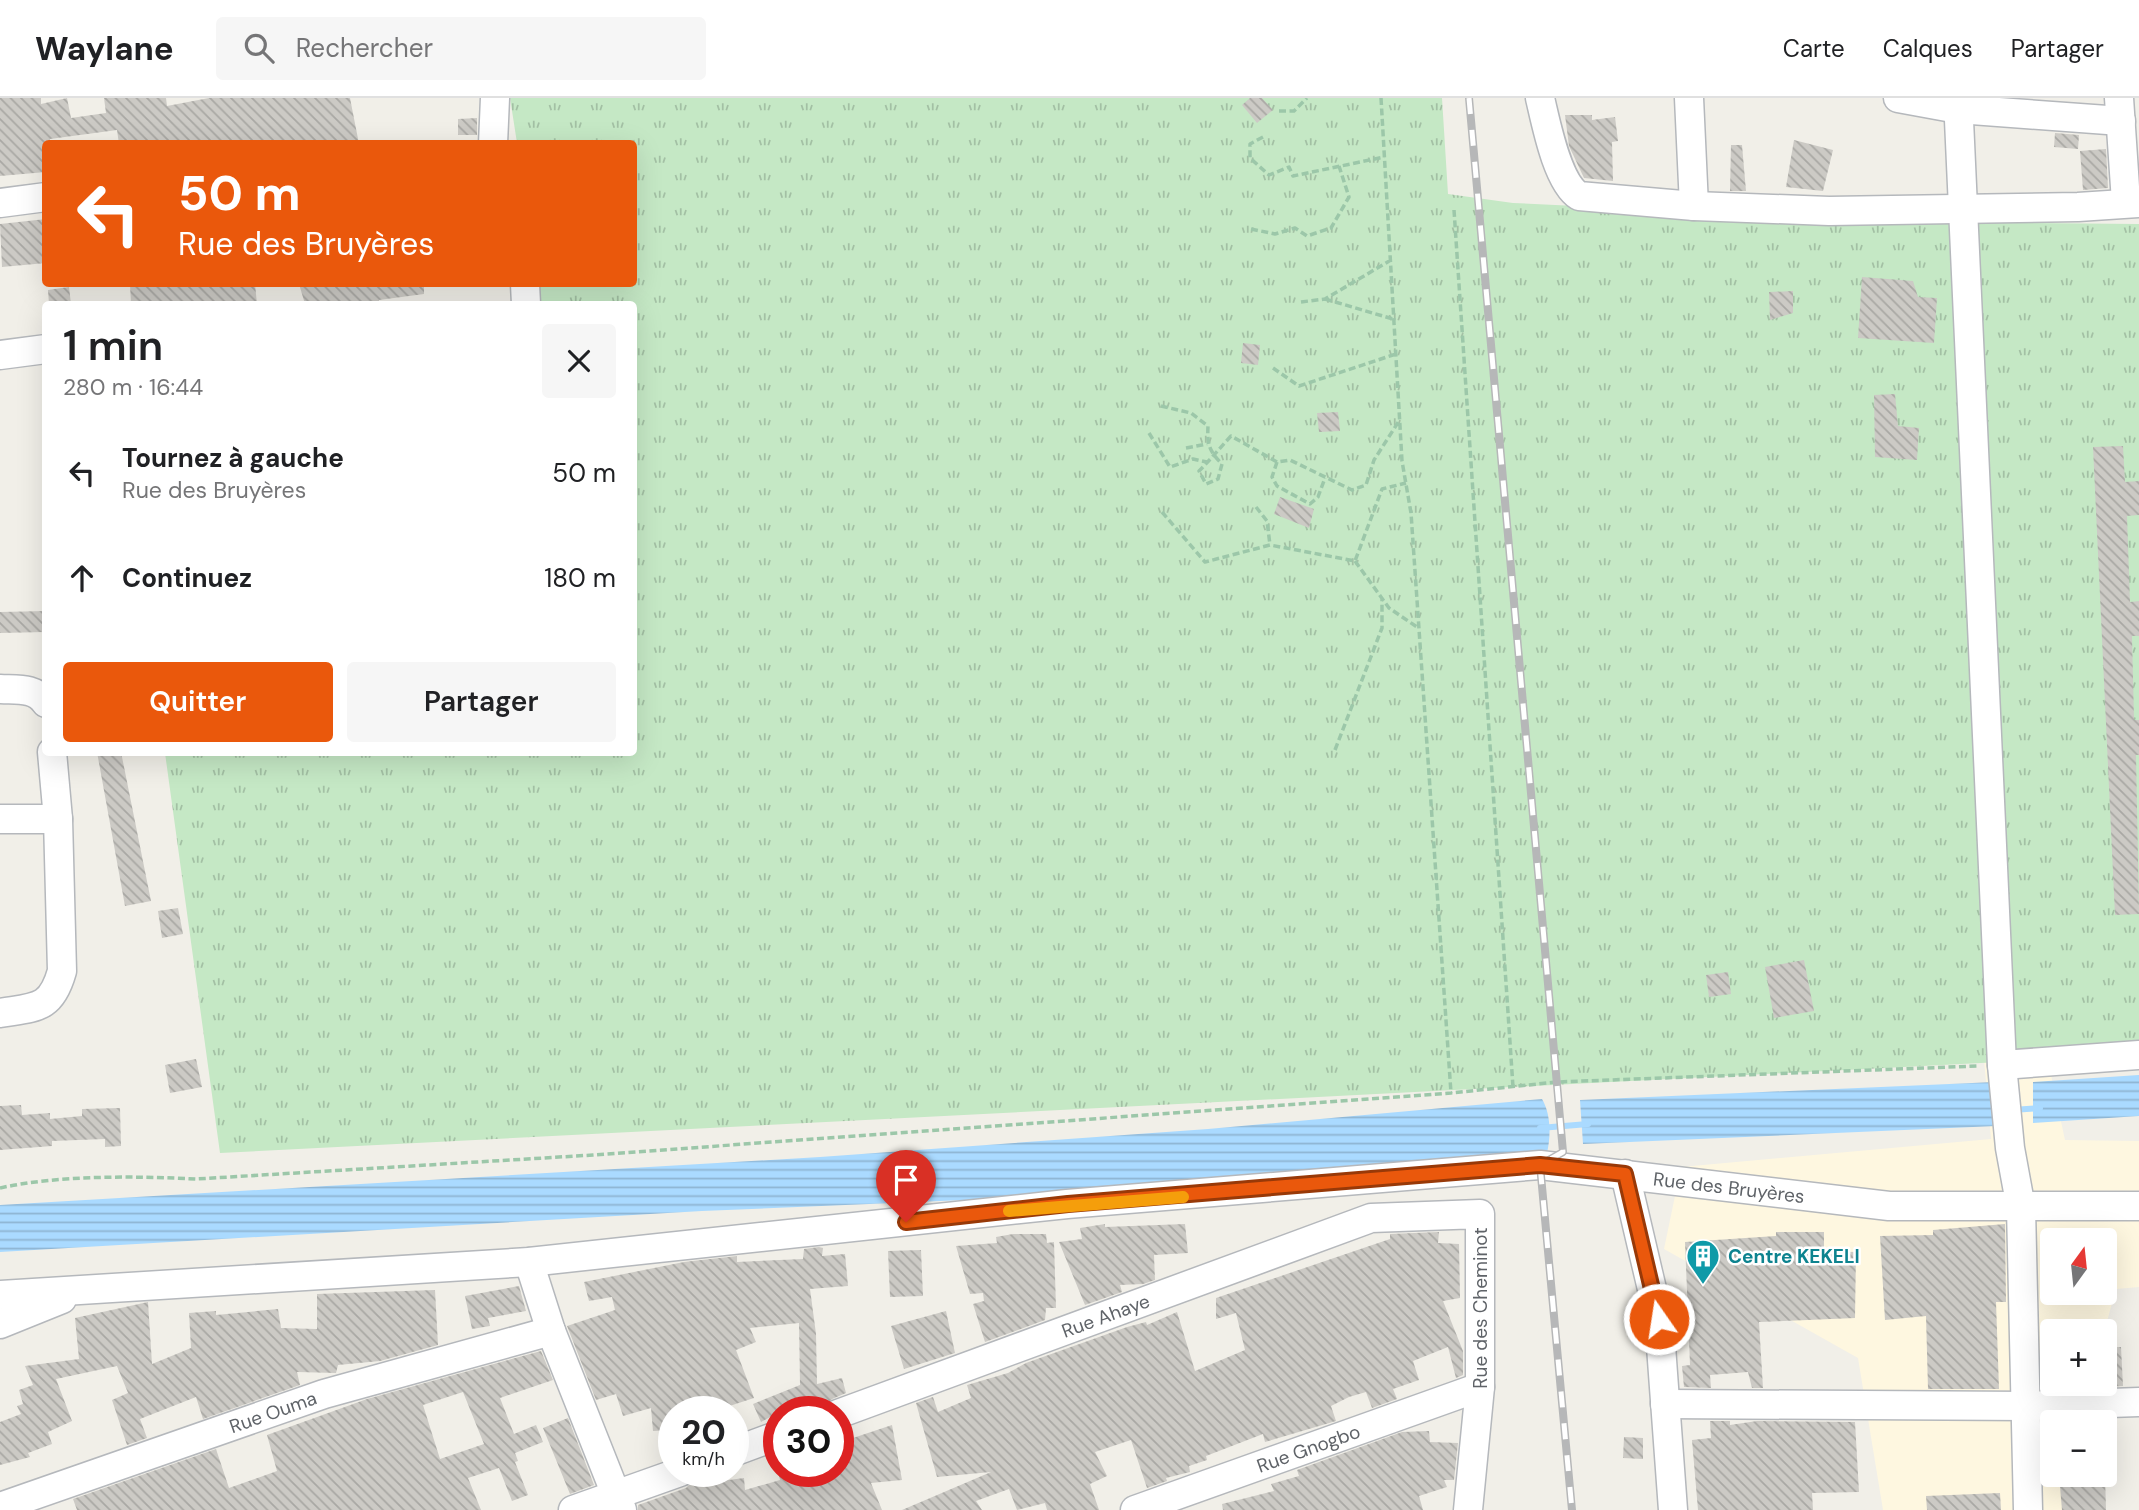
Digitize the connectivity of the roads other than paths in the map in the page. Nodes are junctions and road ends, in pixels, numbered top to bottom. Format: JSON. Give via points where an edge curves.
{"nodes":[{"id":1,"x":495,"y":98,"type":"edge"},
{"id":2,"x":1540,"y":98,"type":"edge"},
{"id":3,"x":1689,"y":98,"type":"edge"},
{"id":4,"x":1898,"y":98,"type":"edge"},
{"id":5,"x":1958,"y":103,"type":"edge"},
{"id":6,"x":2120,"y":110,"type":"edge"},
{"id":7,"x":493,"y":140,"type":"edge"},
{"id":8,"x":42,"y":198,"type":"edge"},
{"id":9,"x":2132,"y":202,"type":"edge"},
{"id":10,"x":0,"y":203,"type":"edge"},
{"id":11,"x":1694,"y":206,"type":"junction"},
{"id":12,"x":1962,"y":210,"type":"junction"},
{"id":13,"x":42,"y":350,"type":"edge"},
{"id":14,"x":0,"y":355,"type":"edge"},
{"id":15,"x":0,"y":689,"type":"edge"},
{"id":16,"x":42,"y":697,"type":"edge"},
{"id":17,"x":52,"y":756,"type":"edge"},
{"id":18,"x":0,"y":819,"type":"edge"},
{"id":19,"x":58,"y":819,"type":"junction"},
{"id":20,"x":0,"y":1013,"type":"edge"},
{"id":21,"x":2139,"y":1055,"type":"edge"},
{"id":22,"x":2003,"y":1071,"type":"junction"},
{"id":23,"x":1625,"y":1174,"type":"junction"},
{"id":24,"x":2139,"y":1206,"type":"edge"},
{"id":25,"x":2021,"y":1208,"type":"junction"},
{"id":26,"x":1371,"y":1217,"type":"joint"},
{"id":27,"x":529,"y":1262,"type":"junction"},
{"id":28,"x":83,"y":1290,"type":"junction"},
{"id":29,"x":0,"y":1295,"type":"edge"},
{"id":30,"x":0,"y":1324,"type":"edge"},
{"id":31,"x":551,"y":1331,"type":"junction"},
{"id":32,"x":1480,"y":1387,"type":"junction"},
{"id":33,"x":2139,"y":1402,"type":"edge"},
{"id":34,"x":1665,"y":1404,"type":"junction"},
{"id":35,"x":2028,"y":1406,"type":"junction"},
{"id":36,"x":854,"y":1408,"type":"edge"},
{"id":37,"x":658,"y":1483,"type":"edge"},
{"id":38,"x":619,"y":1503,"type":"edge"},
{"id":39,"x":0,"y":1507,"type":"edge"},
{"id":40,"x":573,"y":1510,"type":"edge"},
{"id":41,"x":1135,"y":1510,"type":"edge"},
{"id":42,"x":1468,"y":1510,"type":"edge"},
{"id":43,"x":1673,"y":1510,"type":"edge"},
{"id":44,"x":2028,"y":1510,"type":"edge"}],
"edges":[{"from":1,"to":7,"type":"street"},
{"from":2,"to":11,"type":"street","via":[[1552,147],[1574,193]]},
{"from":3,"to":11,"type":"street"},
{"from":4,"to":5,"type":"street"},
{"from":5,"to":6,"type":"street"},
{"from":5,"to":12,"type":"street"},
{"from":6,"to":9,"type":"street"},
{"from":8,"to":10,"type":"street"},
{"from":9,"to":12,"type":"street"},
{"from":11,"to":12,"type":"street"},
{"from":12,"to":22,"type":"street"},
{"from":13,"to":14,"type":"street"},
{"from":15,"to":16,"type":"street","via":[[28,690]]},
{"from":17,"to":19,"type":"street"},
{"from":18,"to":19,"type":"street"},
{"from":19,"to":20,"type":"street","via":[[62,971],[56,992],[42,1006]]},
{"from":21,"to":22,"type":"street"},
{"from":22,"to":25,"type":"street"},
{"from":23,"to":25,"type":"street","name":"Rue des Bruyères","via":[[1889,1206]]},
{"from":23,"to":27,"type":"street","name":"Rue des Bruyères","via":[[1540,1165],[1068,1204]]},
{"from":23,"to":34,"type":"street","via":[[1659,1319]]},
{"from":24,"to":25,"type":"street","name":"Rue des Bruyères"},
{"from":25,"to":35,"type":"street"},
{"from":26,"to":32,"type":"street","name":"Rue des Cheminot","via":[[1480,1214]]},
{"from":26,"to":36,"type":"street","name":"Rue Ahaye"},
{"from":27,"to":28,"type":"street","name":"Rue des Bruyères"},
{"from":27,"to":31,"type":"street"},
{"from":28,"to":29,"type":"street","name":"Rue des Bruyères"},
{"from":28,"to":30,"type":"street"},
{"from":31,"to":38,"type":"street"},
{"from":31,"to":39,"type":"street","name":"Rue Ouma","via":[[324,1394]]},
{"from":32,"to":41,"type":"street","name":"Rue Gnogbo"},
{"from":32,"to":42,"type":"street","name":"Rue des Cheminot"},
{"from":33,"to":35,"type":"street"},
{"from":34,"to":35,"type":"street"},
{"from":34,"to":43,"type":"street"},
{"from":35,"to":44,"type":"street"},
{"from":37,"to":38,"type":"street"},
{"from":38,"to":40,"type":"street"}]}
